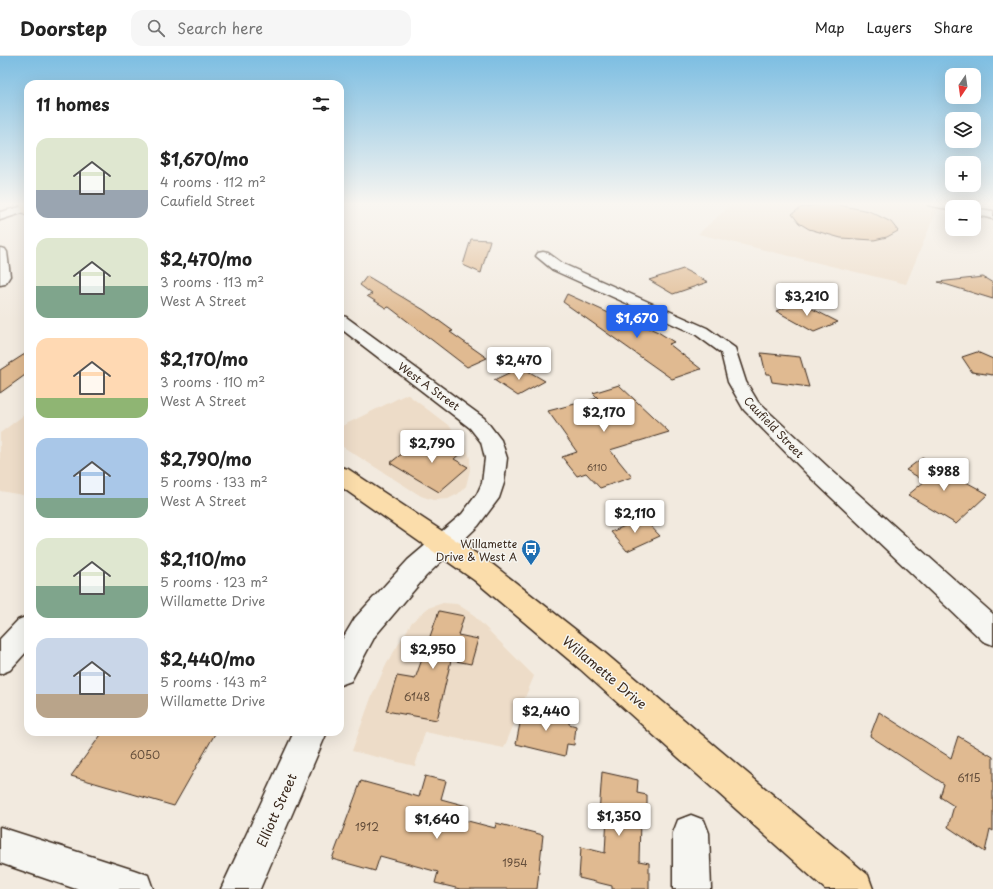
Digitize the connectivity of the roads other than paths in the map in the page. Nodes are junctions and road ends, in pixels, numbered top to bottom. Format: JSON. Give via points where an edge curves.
{"nodes":[{"id":1,"x":0,"y":252,"type":"edge"},
{"id":2,"x":543,"y":256,"type":"dead end"},
{"id":3,"x":0,"y":281,"type":"edge"},
{"id":4,"x":344,"y":323,"type":"edge"},
{"id":5,"x":344,"y":478,"type":"edge"},
{"id":6,"x":442,"y":544,"type":"junction"},
{"id":7,"x":993,"y":632,"type":"edge"},
{"id":8,"x":24,"y":633,"type":"edge"},
{"id":9,"x":0,"y":660,"type":"edge"},
{"id":10,"x":344,"y":664,"type":"edge"},
{"id":11,"x":310,"y":736,"type":"edge"},
{"id":12,"x":691,"y":833,"type":"dead end"},
{"id":13,"x":0,"y":845,"type":"edge"},
{"id":14,"x":134,"y":889,"type":"edge"},
{"id":15,"x":240,"y":889,"type":"edge"},
{"id":16,"x":692,"y":889,"type":"edge"},
{"id":17,"x":854,"y":889,"type":"edge"}],
"edges":[{"from":1,"to":3,"type":"street","via":[[3,276]]},
{"from":2,"to":7,"type":"street","name":"Caufield Street","via":[[558,267],[701,331],[722,345],[729,352],[737,382],[751,406]]},
{"from":4,"to":6,"type":"street","name":"West A Street","via":[[467,415],[482,428],[493,446],[496,466],[487,498],[470,520]]},
{"from":5,"to":6,"type":"main road","name":"Willamette Drive"},
{"from":6,"to":10,"type":"street","via":[[417,568],[365,627]]},
{"from":6,"to":17,"type":"main road","name":"Willamette Drive","via":[[483,572],[590,659]]},
{"from":8,"to":9,"type":"street"},
{"from":11,"to":15,"type":"street","name":"Elliott Street"},
{"from":12,"to":16,"type":"street"},
{"from":13,"to":14,"type":"street"}]}
